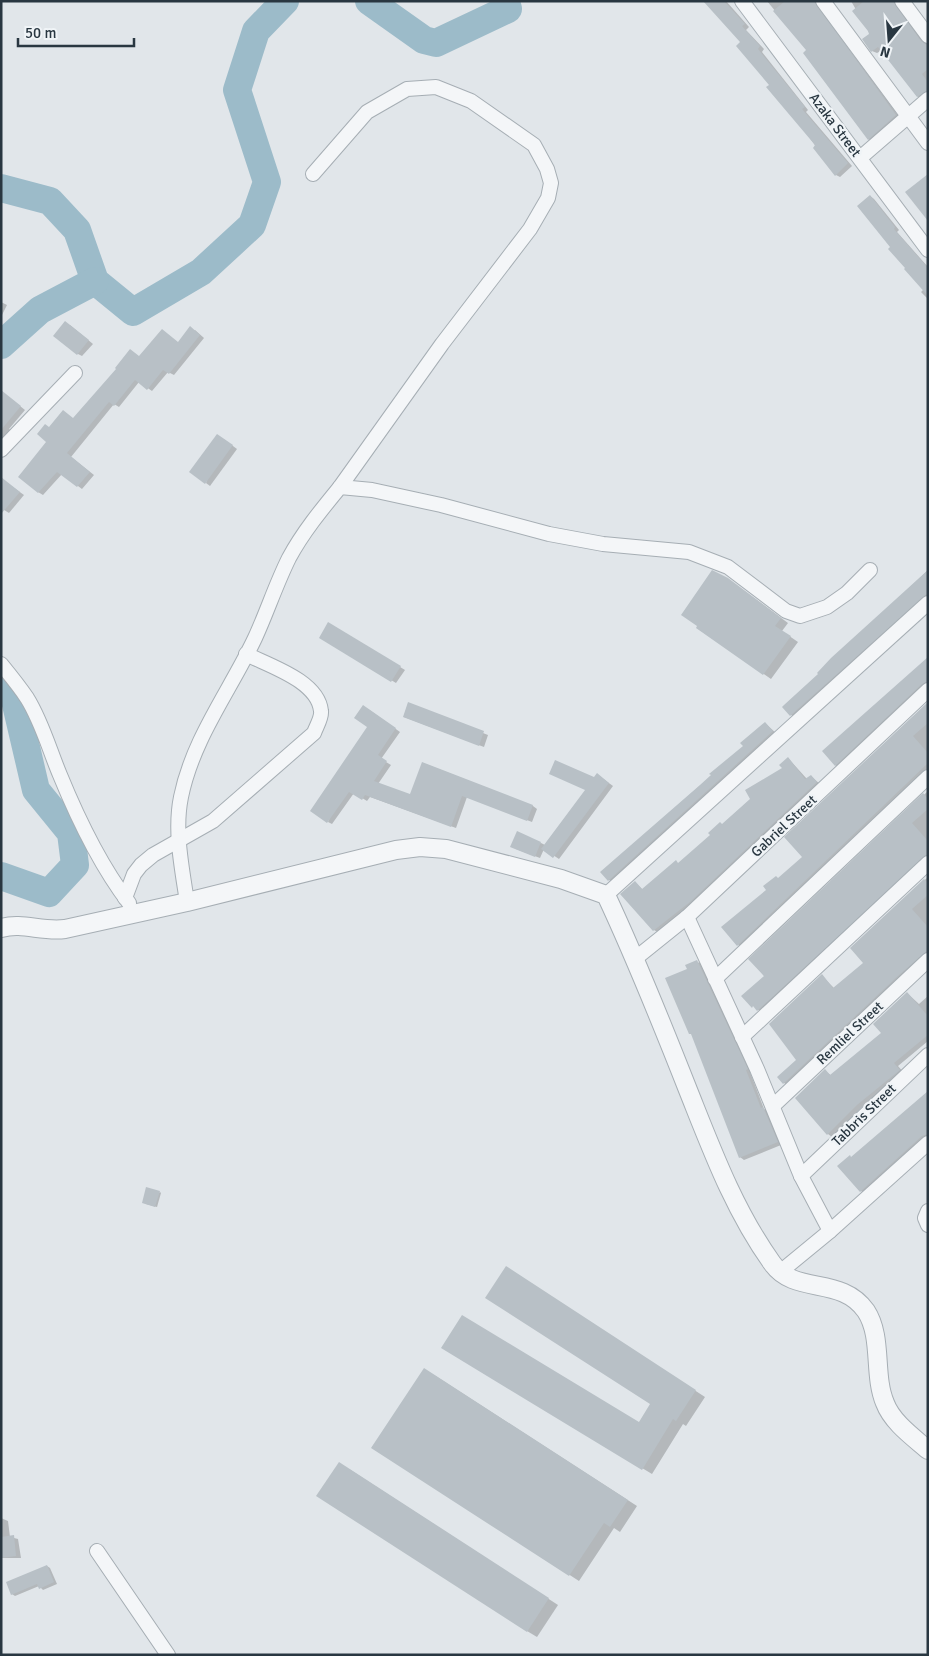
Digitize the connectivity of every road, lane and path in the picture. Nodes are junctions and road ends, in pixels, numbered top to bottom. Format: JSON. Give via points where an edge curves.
{"nodes":[{"id":1,"x":742,"y":1,"type":"edge"},
{"id":2,"x":824,"y":1,"type":"edge"},
{"id":3,"x":902,"y":1,"type":"edge"},
{"id":4,"x":928,"y":36,"type":"edge"},
{"id":5,"x":928,"y":99,"type":"edge"},
{"id":6,"x":909,"y":118,"type":"junction"},
{"id":7,"x":928,"y":143,"type":"edge"},
{"id":8,"x":860,"y":158,"type":"junction"},
{"id":9,"x":313,"y":174,"type":"dead end"},
{"id":10,"x":928,"y":250,"type":"edge"},
{"id":11,"x":75,"y":373,"type":"dead end"},
{"id":12,"x":1,"y":450,"type":"edge"},
{"id":13,"x":340,"y":487,"type":"junction"},
{"id":14,"x":870,"y":570,"type":"dead end"},
{"id":15,"x":928,"y":604,"type":"edge"},
{"id":16,"x":246,"y":654,"type":"junction"},
{"id":17,"x":1,"y":664,"type":"edge"},
{"id":18,"x":928,"y":690,"type":"edge"},
{"id":19,"x":928,"y":777,"type":"edge"},
{"id":20,"x":179,"y":842,"type":"junction"},
{"id":21,"x":928,"y":863,"type":"edge"},
{"id":22,"x":606,"y":895,"type":"junction"},
{"id":23,"x":125,"y":898,"type":"junction"},
{"id":24,"x":187,"y":902,"type":"junction"},
{"id":25,"x":137,"y":913,"type":"junction"},
{"id":26,"x":687,"y":917,"type":"junction"},
{"id":27,"x":1,"y":928,"type":"edge"},
{"id":28,"x":636,"y":958,"type":"junction"},
{"id":29,"x":928,"y":960,"type":"edge"},
{"id":30,"x":715,"y":979,"type":"junction"},
{"id":31,"x":742,"y":1037,"type":"junction"},
{"id":32,"x":928,"y":1055,"type":"edge"},
{"id":33,"x":773,"y":1106,"type":"junction"},
{"id":34,"x":928,"y":1143,"type":"edge"},
{"id":35,"x":801,"y":1176,"type":"junction"},
{"id":36,"x":928,"y":1211,"type":"edge"},
{"id":37,"x":928,"y":1225,"type":"edge"},
{"id":38,"x":830,"y":1231,"type":"junction"},
{"id":39,"x":779,"y":1273,"type":"junction"},
{"id":40,"x":928,"y":1450,"type":"edge"},
{"id":41,"x":97,"y":1551,"type":"dead end"},
{"id":42,"x":168,"y":1655,"type":"edge"}],
"edges":[{"from":1,"to":8,"type":"street","name":"Azaka Street"},
{"from":2,"to":6,"type":"street"},
{"from":3,"to":4,"type":"street"},
{"from":5,"to":6,"type":"street"},
{"from":6,"to":7,"type":"street"},
{"from":6,"to":8,"type":"street"},
{"from":8,"to":10,"type":"street","name":"Azaka Street"},
{"from":9,"to":13,"type":"street","via":[[368,112],[407,90],[436,87],[471,101],[534,146],[552,183],[548,198],[530,229],[442,344]]},
{"from":11,"to":12,"type":"street"},
{"from":13,"to":14,"type":"street","via":[[380,492],[567,538],[689,552],[728,567],[786,611],[800,616],[827,607]]},
{"from":13,"to":16,"type":"street","via":[[290,558]]},
{"from":15,"to":22,"type":"street"},
{"from":16,"to":20,"type":"street","via":[[208,721],[186,778],[179,812]]},
{"from":16,"to":20,"type":"street","via":[[288,674],[316,694],[322,713],[314,734],[292,755],[213,821]]},
{"from":17,"to":23,"type":"street","via":[[27,698],[44,729],[85,828]]},
{"from":18,"to":26,"type":"street","name":"Gabriel Street"},
{"from":19,"to":30,"type":"street"},
{"from":20,"to":23,"type":"street","via":[[141,865]]},
{"from":20,"to":24,"type":"street"},
{"from":21,"to":31,"type":"street"},
{"from":22,"to":24,"type":"street","via":[[561,879],[446,849],[420,847]]},
{"from":22,"to":28,"type":"street"},
{"from":23,"to":25,"type":"street"},
{"from":24,"to":25,"type":"street"},
{"from":25,"to":27,"type":"street","via":[[49,931],[16,924]]},
{"from":26,"to":28,"type":"street","name":"Gabriel Street"},
{"from":26,"to":30,"type":"street"},
{"from":28,"to":39,"type":"street","via":[[728,1189]]},
{"from":29,"to":33,"type":"street","name":"Remliel Street"},
{"from":30,"to":31,"type":"street"},
{"from":31,"to":33,"type":"street"},
{"from":32,"to":35,"type":"street","name":"Tabbris Street"},
{"from":33,"to":35,"type":"street"},
{"from":34,"to":38,"type":"street"},
{"from":35,"to":38,"type":"street"},
{"from":36,"to":37,"type":"street","via":[[924,1218]]},
{"from":38,"to":39,"type":"street"},
{"from":39,"to":40,"type":"street","via":[[804,1284],[835,1288],[857,1301],[873,1328],[880,1390],[885,1405],[893,1417]]},
{"from":41,"to":42,"type":"street"}]}
